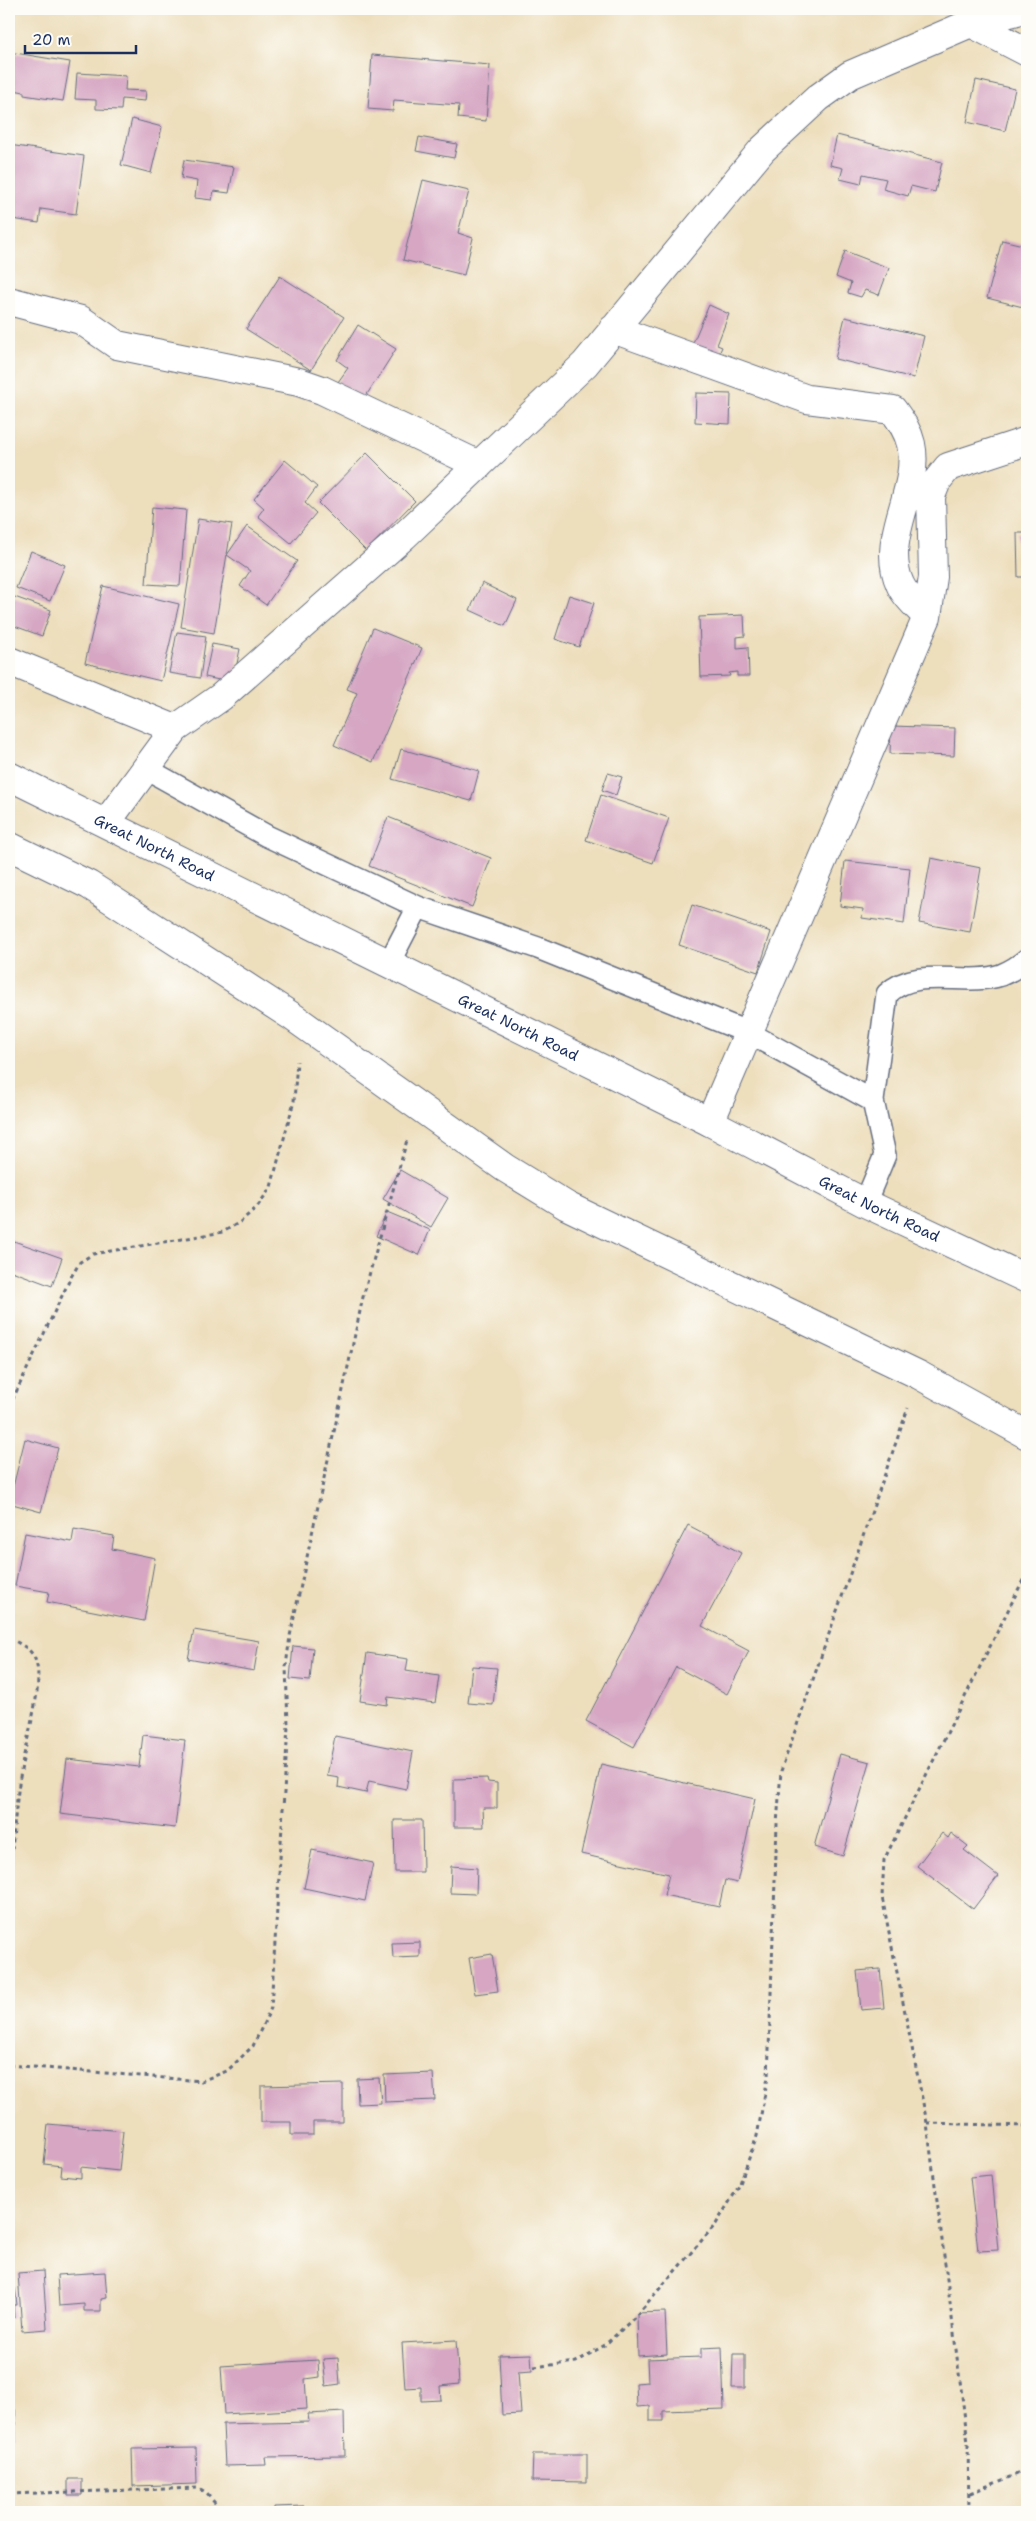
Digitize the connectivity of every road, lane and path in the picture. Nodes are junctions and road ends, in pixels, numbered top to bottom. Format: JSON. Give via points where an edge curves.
{"nodes":[{"id":1,"x":1025,"y":9,"type":"edge"},
{"id":2,"x":971,"y":23,"type":"junction"},
{"id":3,"x":1027,"y":52,"type":"edge"},
{"id":4,"x":9,"y":301,"type":"edge"},
{"id":5,"x":613,"y":329,"type":"junction"},
{"id":6,"x":1027,"y":441,"type":"edge"},
{"id":7,"x":479,"y":465,"type":"junction"},
{"id":8,"x":927,"y":617,"type":"junction"},
{"id":9,"x":9,"y":660,"type":"edge"},
{"id":10,"x":176,"y":729,"type":"junction"},
{"id":11,"x":145,"y":768,"type":"junction"},
{"id":12,"x":9,"y":776,"type":"edge"},
{"id":13,"x":106,"y":823,"type":"junction"},
{"id":14,"x":9,"y":846,"type":"edge"},
{"id":15,"x":418,"y":907,"type":"junction"},
{"id":16,"x":1027,"y":958,"type":"edge"},
{"id":17,"x":389,"y":963,"type":"junction"},
{"id":18,"x":293,"y":1017,"type":"junction"},
{"id":19,"x":749,"y":1033,"type":"junction"},
{"id":20,"x":873,"y":1101,"type":"junction"},
{"id":21,"x":418,"y":1104,"type":"junction"},
{"id":22,"x":710,"y":1122,"type":"junction"},
{"id":23,"x":865,"y":1203,"type":"junction"},
{"id":24,"x":1027,"y":1279,"type":"edge"},
{"id":25,"x":919,"y":1375,"type":"junction"},
{"id":26,"x":9,"y":1407,"type":"edge"},
{"id":27,"x":1027,"y":1435,"type":"edge"},
{"id":28,"x":1027,"y":1572,"type":"edge"},
{"id":29,"x":9,"y":1638,"type":"edge"},
{"id":30,"x":9,"y":1881,"type":"edge"},
{"id":31,"x":9,"y":2065,"type":"edge"},
{"id":32,"x":927,"y":2123,"type":"junction"},
{"id":33,"x":1027,"y":2126,"type":"edge"},
{"id":34,"x":534,"y":2367,"type":"dead end"},
{"id":35,"x":1027,"y":2470,"type":"edge"},
{"id":36,"x":970,"y":2493,"type":"junction"},
{"id":37,"x":9,"y":2494,"type":"edge"},
{"id":38,"x":223,"y":2512,"type":"edge"},
{"id":39,"x":969,"y":2512,"type":"edge"}],
"edges":[{"from":1,"to":2,"type":"main road"},
{"from":2,"to":3,"type":"main road"},
{"from":2,"to":5,"type":"main road","via":[[850,75],[818,98],[762,150]]},
{"from":4,"to":7,"type":"main road","via":[[81,320],[117,345],[299,382],[322,390]]},
{"from":5,"to":7,"type":"main road","via":[[584,364]]},
{"from":5,"to":8,"type":"main road","via":[[807,399],[893,410],[905,427],[911,445],[912,464],[894,549],[895,567],[900,585]]},
{"from":6,"to":8,"type":"main road","via":[[948,466],[937,481],[931,496],[933,577]]},
{"from":7,"to":10,"type":"main road","via":[[221,698]]},
{"from":8,"to":19,"type":"main road"},
{"from":9,"to":10,"type":"main road"},
{"from":10,"to":11,"type":"main road"},
{"from":11,"to":13,"type":"main road"},
{"from":11,"to":15,"type":"lane","via":[[267,836]]},
{"from":12,"to":13,"type":"main road","name":"Great North Road"},
{"from":13,"to":17,"type":"main road","name":"Great North Road"},
{"from":14,"to":18,"type":"main road","via":[[89,885]]},
{"from":15,"to":17,"type":"lane"},
{"from":15,"to":19,"type":"lane","via":[[538,948]]},
{"from":16,"to":20,"type":"lane","via":[[999,976],[916,979],[897,984],[887,994]]},
{"from":17,"to":22,"type":"main road","name":"Great North Road"},
{"from":18,"to":21,"type":"main road"},
{"from":18,"to":26,"type":"path","via":[[297,1076],[294,1101],[271,1187],[257,1207],[223,1232],[93,1254],[80,1262]]},
{"from":19,"to":20,"type":"lane"},
{"from":19,"to":22,"type":"main road"},
{"from":20,"to":23,"type":"lane","via":[[885,1155]]},
{"from":21,"to":25,"type":"main road","via":[[505,1168],[567,1206]]},
{"from":21,"to":31,"type":"path","via":[[363,1297],[290,1636],[286,1666],[288,1726],[271,2008],[253,2046],[227,2072],[201,2081]]},
{"from":22,"to":23,"type":"main road","name":"Great North Road"},
{"from":23,"to":24,"type":"main road","name":"Great North Road"},
{"from":25,"to":27,"type":"main road"},
{"from":25,"to":34,"type":"path","via":[[782,1771],[777,1824],[768,2077],[758,2136],[738,2186],[716,2224],[635,2317],[605,2345],[576,2362]]},
{"from":28,"to":32,"type":"path","via":[[884,1860],[882,1897]]},
{"from":29,"to":30,"type":"path","via":[[27,1647],[34,1655],[38,1682],[21,1771]]},
{"from":32,"to":33,"type":"path"},
{"from":32,"to":36,"type":"path","via":[[968,2443]]},
{"from":35,"to":36,"type":"path"},
{"from":36,"to":39,"type":"path"},
{"from":37,"to":38,"type":"path","via":[[197,2488]]}]}
